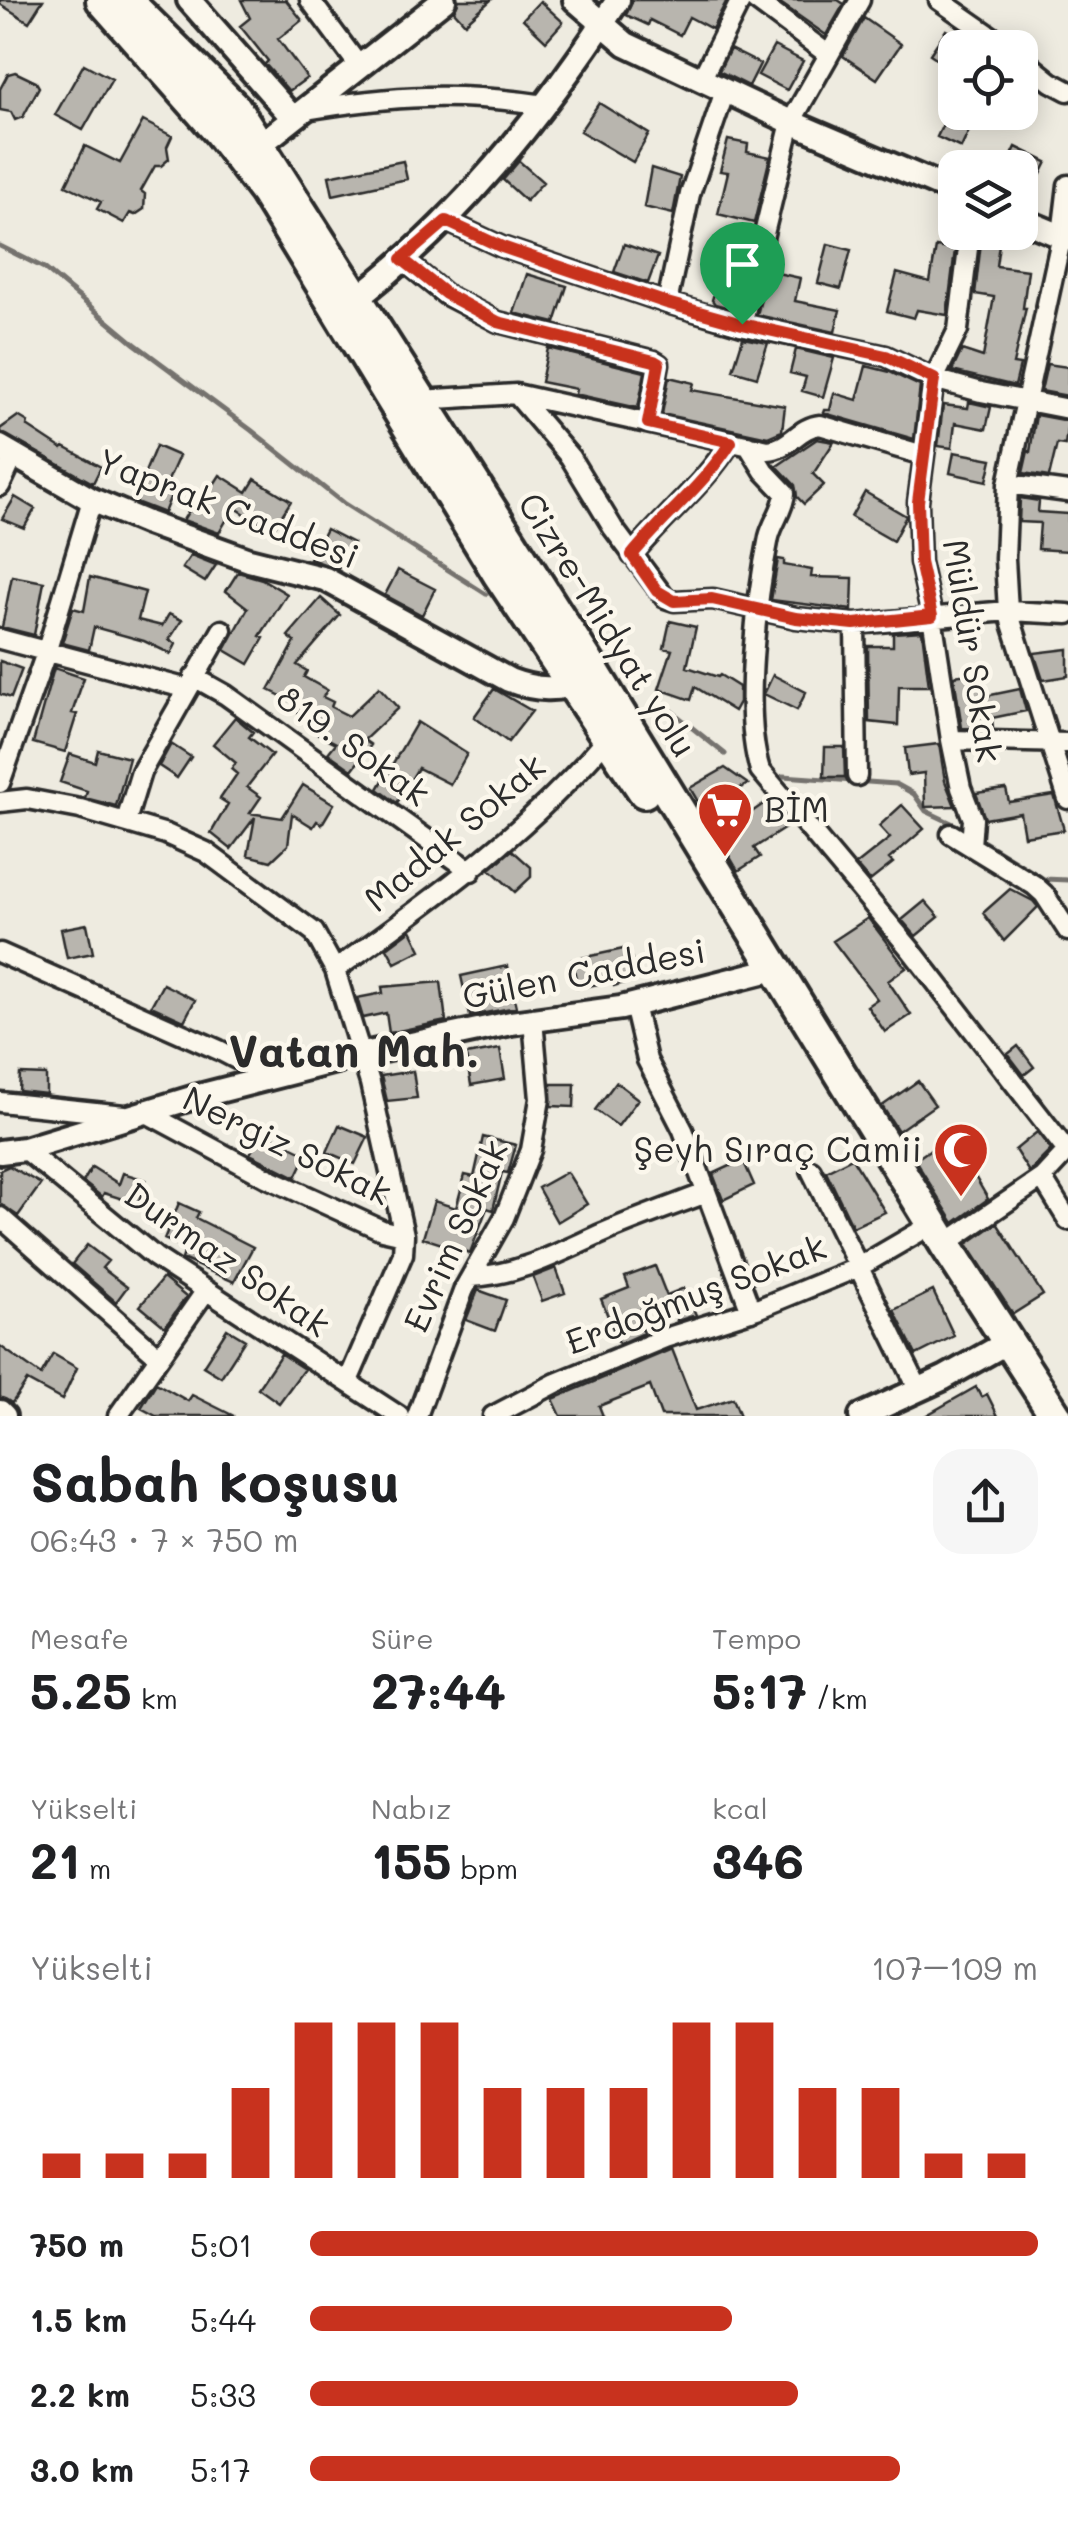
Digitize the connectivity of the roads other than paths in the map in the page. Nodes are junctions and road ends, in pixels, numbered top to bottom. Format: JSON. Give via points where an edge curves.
{"nodes":[{"id":1,"x":102,"y":0,"type":"edge"},
{"id":2,"x":126,"y":0,"type":"edge"},
{"id":3,"x":189,"y":0,"type":"edge"},
{"id":4,"x":310,"y":0,"type":"edge"},
{"id":5,"x":444,"y":0,"type":"edge"},
{"id":6,"x":575,"y":0,"type":"edge"},
{"id":7,"x":618,"y":0,"type":"edge"},
{"id":8,"x":742,"y":0,"type":"edge"},
{"id":9,"x":755,"y":0,"type":"edge"},
{"id":10,"x":860,"y":0,"type":"edge"},
{"id":11,"x":938,"y":0,"type":"edge"},
{"id":12,"x":603,"y":26,"type":"junction"},
{"id":13,"x":982,"y":30,"type":"edge"},
{"id":14,"x":829,"y":54,"type":"junction"},
{"id":15,"x":359,"y":66,"type":"junction"},
{"id":16,"x":1038,"y":70,"type":"edge"},
{"id":17,"x":701,"y":80,"type":"junction"},
{"id":18,"x":725,"y":91,"type":"junction"},
{"id":19,"x":1068,"y":91,"type":"edge"},
{"id":20,"x":545,"y":106,"type":"junction"},
{"id":21,"x":296,"y":114,"type":"junction"},
{"id":22,"x":791,"y":122,"type":"junction"},
{"id":23,"x":249,"y":152,"type":"junction"},
{"id":24,"x":1068,"y":184,"type":"edge"},
{"id":25,"x":938,"y":185,"type":"edge"},
{"id":26,"x":446,"y":221,"type":"junction"},
{"id":27,"x":1038,"y":226,"type":"edge"},
{"id":28,"x":1065,"y":237,"type":"edge"},
{"id":29,"x":968,"y":250,"type":"edge"},
{"id":30,"x":402,"y":259,"type":"junction"},
{"id":31,"x":667,"y":303,"type":"junction"},
{"id":32,"x":347,"y":306,"type":"junction"},
{"id":33,"x":742,"y":324,"type":"junction"},
{"id":34,"x":934,"y":379,"type":"junction"},
{"id":35,"x":516,"y":394,"type":"junction"},
{"id":36,"x":422,"y":400,"type":"junction"},
{"id":37,"x":1023,"y":403,"type":"junction"},
{"id":38,"x":1068,"y":409,"type":"edge"},
{"id":39,"x":648,"y":423,"type":"junction"},
{"id":40,"x":740,"y":443,"type":"junction"},
{"id":41,"x":7,"y":452,"type":"edge"},
{"id":42,"x":922,"y":455,"type":"junction"},
{"id":43,"x":1008,"y":484,"type":"junction"},
{"id":44,"x":0,"y":486,"type":"edge"},
{"id":45,"x":1068,"y":492,"type":"edge"},
{"id":46,"x":92,"y":500,"type":"junction"},
{"id":47,"x":632,"y":555,"type":"junction"},
{"id":48,"x":757,"y":610,"type":"junction"},
{"id":49,"x":1008,"y":611,"type":"junction"},
{"id":50,"x":1068,"y":614,"type":"edge"},
{"id":51,"x":932,"y":616,"type":"junction"},
{"id":52,"x":854,"y":624,"type":"junction"},
{"id":53,"x":222,"y":630,"type":"dead end"},
{"id":54,"x":0,"y":638,"type":"edge"},
{"id":55,"x":46,"y":652,"type":"junction"},
{"id":56,"x":585,"y":680,"type":"junction"},
{"id":57,"x":191,"y":683,"type":"junction"},
{"id":58,"x":608,"y":736,"type":"junction"},
{"id":59,"x":951,"y":740,"type":"junction"},
{"id":60,"x":1048,"y":740,"type":"junction"},
{"id":61,"x":1068,"y":743,"type":"edge"},
{"id":62,"x":857,"y":776,"type":"dead end"},
{"id":63,"x":0,"y":784,"type":"edge"},
{"id":64,"x":1068,"y":799,"type":"edge"},
{"id":65,"x":0,"y":802,"type":"edge"},
{"id":66,"x":126,"y":821,"type":"junction"},
{"id":67,"x":951,"y":834,"type":"dead end"},
{"id":68,"x":971,"y":846,"type":"junction"},
{"id":69,"x":471,"y":871,"type":"junction"},
{"id":70,"x":1068,"y":932,"type":"edge"},
{"id":71,"x":0,"y":952,"type":"edge"},
{"id":72,"x":335,"y":970,"type":"junction"},
{"id":73,"x":766,"y":971,"type":"junction"},
{"id":74,"x":634,"y":1005,"type":"junction"},
{"id":75,"x":533,"y":1020,"type":"junction"},
{"id":76,"x":359,"y":1056,"type":"junction"},
{"id":77,"x":271,"y":1078,"type":"junction"},
{"id":78,"x":0,"y":1102,"type":"edge"},
{"id":79,"x":137,"y":1113,"type":"junction"},
{"id":80,"x":1067,"y":1150,"type":"edge"},
{"id":81,"x":12,"y":1151,"type":"edge"},
{"id":82,"x":811,"y":1170,"type":"dead end"},
{"id":83,"x":1042,"y":1178,"type":"junction"},
{"id":84,"x":706,"y":1193,"type":"junction"},
{"id":85,"x":0,"y":1217,"type":"edge"},
{"id":86,"x":1068,"y":1220,"type":"edge"},
{"id":87,"x":404,"y":1235,"type":"junction"},
{"id":88,"x":932,"y":1238,"type":"junction"},
{"id":89,"x":860,"y":1267,"type":"junction"},
{"id":90,"x":471,"y":1277,"type":"junction"},
{"id":91,"x":204,"y":1292,"type":"junction"},
{"id":92,"x":751,"y":1310,"type":"junction"},
{"id":93,"x":1000,"y":1346,"type":"junction"},
{"id":94,"x":158,"y":1358,"type":"junction"},
{"id":95,"x":348,"y":1382,"type":"junction"},
{"id":96,"x":919,"y":1390,"type":"junction"},
{"id":97,"x":124,"y":1414,"type":"edge"},
{"id":98,"x":399,"y":1416,"type":"edge"},
{"id":99,"x":417,"y":1416,"type":"edge"},
{"id":100,"x":493,"y":1416,"type":"edge"},
{"id":101,"x":862,"y":1416,"type":"edge"},
{"id":102,"x":1032,"y":1416,"type":"edge"},
{"id":103,"x":1056,"y":1416,"type":"edge"}],
"edges":[{"from":1,"to":23,"type":"highway","name":"Cizre-Midyat yolu"},
{"from":2,"to":23,"type":"highway","name":"Cizre-Midyat yolu","via":[[236,110]]},
{"from":3,"to":21,"type":"street"},
{"from":4,"to":15,"type":"street"},
{"from":5,"to":15,"type":"street"},
{"from":6,"to":12,"type":"street"},
{"from":7,"to":12,"type":"street"},
{"from":8,"to":17,"type":"street"},
{"from":9,"to":14,"type":"street"},
{"from":10,"to":14,"type":"street"},
{"from":11,"to":13,"type":"street"},
{"from":12,"to":17,"type":"street"},
{"from":12,"to":20,"type":"street"},
{"from":14,"to":22,"type":"street"},
{"from":15,"to":21,"type":"street"},
{"from":16,"to":19,"type":"street"},
{"from":17,"to":18,"type":"street"},
{"from":18,"to":22,"type":"street"},
{"from":18,"to":31,"type":"street","via":[[690,194]]},
{"from":20,"to":21,"type":"street","via":[[434,96],[375,98]]},
{"from":20,"to":26,"type":"street"},
{"from":21,"to":23,"type":"street"},
{"from":22,"to":25,"type":"street"},
{"from":22,"to":33,"type":"street"},
{"from":23,"to":32,"type":"highway","name":"Cizre-Midyat yolu","via":[[265,192]]},
{"from":24,"to":28,"type":"street"},
{"from":26,"to":30,"type":"street"},
{"from":26,"to":31,"type":"street"},
{"from":27,"to":28,"type":"street"},
{"from":28,"to":37,"type":"street"},
{"from":29,"to":34,"type":"street","name":"Müldür Sokak","via":[[958,330]]},
{"from":30,"to":32,"type":"street"},
{"from":30,"to":39,"type":"street","via":[[446,294],[498,322],[659,364]]},
{"from":31,"to":33,"type":"street"},
{"from":32,"to":36,"type":"highway","name":"Cizre-Midyat yolu"},
{"from":32,"to":56,"type":"highway","name":"Cizre-Midyat yolu","via":[[500,575]]},
{"from":33,"to":34,"type":"street","via":[[886,356]]},
{"from":34,"to":37,"type":"street"},
{"from":34,"to":42,"type":"street","name":"Müldür Sokak"},
{"from":35,"to":36,"type":"street"},
{"from":35,"to":39,"type":"street"},
{"from":35,"to":47,"type":"street","via":[[570,457]]},
{"from":36,"to":56,"type":"highway","name":"Cizre-Midyat yolu"},
{"from":37,"to":38,"type":"street"},
{"from":37,"to":43,"type":"street"},
{"from":39,"to":40,"type":"street"},
{"from":40,"to":42,"type":"street","via":[[781,449],[820,425]]},
{"from":40,"to":47,"type":"street"},
{"from":40,"to":48,"type":"street","via":[[785,493],[770,530]]},
{"from":41,"to":44,"type":"street"},
{"from":41,"to":46,"type":"street","name":"Yaprak Caddesi"},
{"from":42,"to":51,"type":"street","name":"Müldür Sokak","via":[[920,562]]},
{"from":43,"to":45,"type":"street"},
{"from":43,"to":49,"type":"street"},
{"from":46,"to":55,"type":"street"},
{"from":46,"to":56,"type":"street","name":"Yaprak Caddesi","via":[[218,550],[325,579],[509,680],[531,688]]},
{"from":47,"to":48,"type":"street","via":[[665,598],[712,599]]},
{"from":48,"to":52,"type":"street"},
{"from":48,"to":80,"type":"street","via":[[752,737],[760,770],[912,950]]},
{"from":49,"to":50,"type":"street"},
{"from":49,"to":51,"type":"street"},
{"from":49,"to":60,"type":"street"},
{"from":51,"to":52,"type":"street"},
{"from":51,"to":59,"type":"street","name":"Müldür Sokak"},
{"from":52,"to":62,"type":"street"},
{"from":53,"to":57,"type":"street"},
{"from":54,"to":55,"type":"street","name":"819. Sokak"},
{"from":55,"to":57,"type":"street","name":"819. Sokak"},
{"from":55,"to":63,"type":"street"},
{"from":56,"to":58,"type":"highway","name":"Cizre-Midyat yolu"},
{"from":56,"to":73,"type":"highway","name":"Cizre-Midyat yolu"},
{"from":57,"to":66,"type":"street","via":[[142,772]]},
{"from":57,"to":69,"type":"street","name":"819. Sokak","via":[[226,695]]},
{"from":58,"to":69,"type":"street","name":"Madak Sokak","via":[[579,772]]},
{"from":58,"to":73,"type":"highway","name":"Cizre-Midyat yolu"},
{"from":59,"to":60,"type":"street"},
{"from":59,"to":68,"type":"street","name":"Müldür Sokak","via":[[974,819]]},
{"from":60,"to":61,"type":"street"},
{"from":60,"to":64,"type":"street"},
{"from":65,"to":66,"type":"street","via":[[27,799]]},
{"from":66,"to":72,"type":"street","via":[[206,852],[246,880],[314,932]]},
{"from":67,"to":68,"type":"street"},
{"from":68,"to":70,"type":"street","via":[[1044,894]]},
{"from":69,"to":72,"type":"street","name":"Madak Sokak"},
{"from":71,"to":77,"type":"street"},
{"from":72,"to":76,"type":"street"},
{"from":73,"to":74,"type":"street","name":"Gülen Caddesi"},
{"from":73,"to":88,"type":"highway","name":"Cizre-Midyat yolu"},
{"from":74,"to":75,"type":"street","name":"Gülen Caddesi"},
{"from":74,"to":84,"type":"street","via":[[647,1060]]},
{"from":75,"to":76,"type":"street","name":"Gülen Caddesi"},
{"from":75,"to":90,"type":"street","name":"Evrim Sokak","via":[[537,1128],[504,1218]]},
{"from":76,"to":77,"type":"street","name":"Gülen Caddesi"},
{"from":76,"to":87,"type":"street"},
{"from":77,"to":79,"type":"street","name":"Gülen Caddesi"},
{"from":78,"to":79,"type":"street"},
{"from":79,"to":81,"type":"street","name":"Gülen Caddesi"},
{"from":79,"to":87,"type":"street","name":"Nergiz Sokak"},
{"from":80,"to":83,"type":"street","name":"Erdoğmuş Sokak"},
{"from":81,"to":91,"type":"street","name":"Durmaz Sokak"},
{"from":82,"to":89,"type":"street"},
{"from":83,"to":86,"type":"street"},
{"from":83,"to":88,"type":"street","name":"Erdoğmuş Sokak"},
{"from":84,"to":90,"type":"street","via":[[528,1266]]},
{"from":84,"to":92,"type":"street"},
{"from":85,"to":94,"type":"street"},
{"from":87,"to":95,"type":"street","via":[[403,1254]]},
{"from":88,"to":89,"type":"street","name":"Erdoğmuş Sokak"},
{"from":88,"to":93,"type":"highway","name":"Cizre-Midyat yolu"},
{"from":89,"to":92,"type":"street","name":"Erdoğmuş Sokak"},
{"from":89,"to":96,"type":"street"},
{"from":90,"to":99,"type":"street","name":"Evrim Sokak"},
{"from":91,"to":94,"type":"street"},
{"from":91,"to":95,"type":"street","name":"Durmaz Sokak"},
{"from":92,"to":100,"type":"street","name":"Erdoğmuş Sokak","via":[[665,1338]]},
{"from":93,"to":96,"type":"street"},
{"from":93,"to":102,"type":"highway","name":"Cizre-Midyat yolu"},
{"from":93,"to":103,"type":"highway","name":"Cizre-Midyat yolu"},
{"from":94,"to":97,"type":"street"},
{"from":95,"to":98,"type":"street","name":"Durmaz Sokak"},
{"from":96,"to":101,"type":"street"}]}
